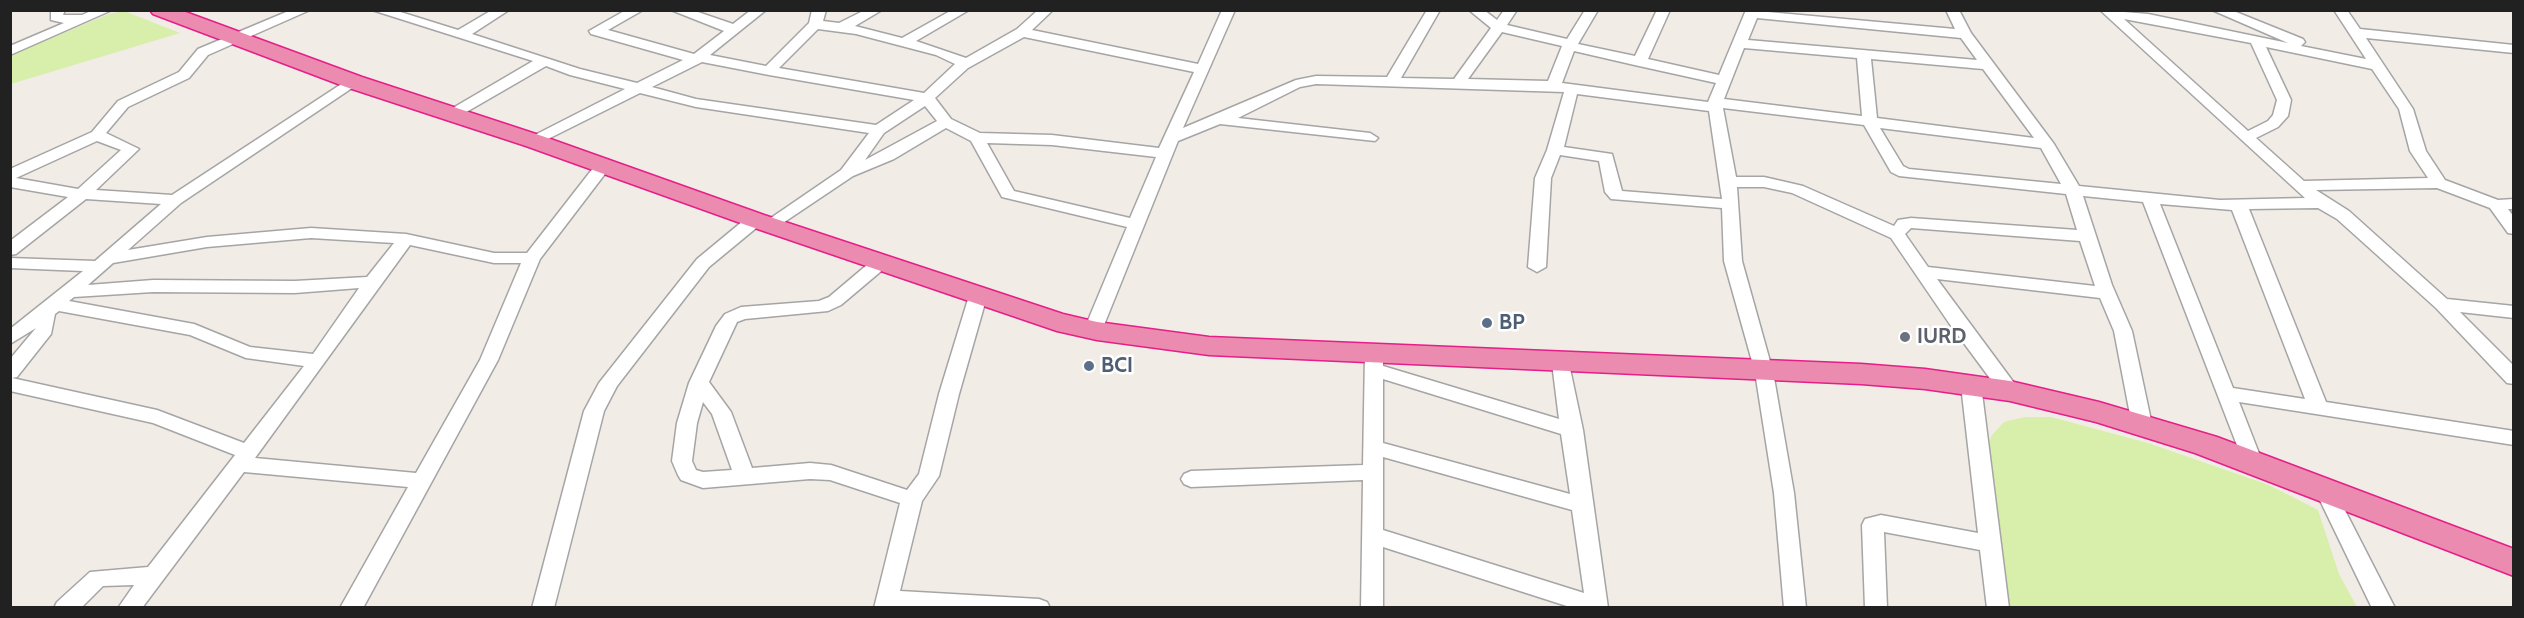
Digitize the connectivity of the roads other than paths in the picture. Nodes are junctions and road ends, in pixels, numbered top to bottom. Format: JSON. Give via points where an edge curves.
{"nodes":[{"id":1,"x":58,"y":10,"type":"edge"},
{"id":2,"x":106,"y":10,"type":"edge"},
{"id":3,"x":160,"y":10,"type":"edge"},
{"id":4,"x":304,"y":10,"type":"edge"},
{"id":5,"x":378,"y":10,"type":"edge"},
{"id":6,"x":503,"y":10,"type":"edge"},
{"id":7,"x":637,"y":10,"type":"edge"},
{"id":8,"x":677,"y":10,"type":"edge"},
{"id":9,"x":760,"y":10,"type":"edge"},
{"id":10,"x":876,"y":10,"type":"edge"},
{"id":11,"x":963,"y":10,"type":"edge"},
{"id":12,"x":1047,"y":10,"type":"edge"},
{"id":13,"x":1229,"y":10,"type":"edge"},
{"id":14,"x":1434,"y":10,"type":"edge"},
{"id":15,"x":1475,"y":10,"type":"edge"},
{"id":16,"x":1511,"y":10,"type":"edge"},
{"id":17,"x":1592,"y":10,"type":"edge"},
{"id":18,"x":1664,"y":10,"type":"edge"},
{"id":19,"x":1952,"y":10,"type":"edge"},
{"id":20,"x":2218,"y":10,"type":"edge"},
{"id":21,"x":2340,"y":10,"type":"edge"},
{"id":22,"x":1752,"y":12,"type":"edge"},
{"id":23,"x":2108,"y":12,"type":"edge"},
{"id":24,"x":2240,"y":14,"type":"edge"},
{"id":25,"x":817,"y":17,"type":"edge"},
{"id":26,"x":88,"y":18,"type":"junction"},
{"id":27,"x":842,"y":27,"type":"junction"},
{"id":28,"x":1498,"y":27,"type":"junction"},
{"id":29,"x":736,"y":30,"type":"junction"},
{"id":30,"x":1022,"y":32,"type":"junction"},
{"id":31,"x":2355,"y":33,"type":"junction"},
{"id":32,"x":1965,"y":34,"type":"junction"},
{"id":33,"x":459,"y":35,"type":"junction"},
{"id":34,"x":238,"y":38,"type":"junction"},
{"id":35,"x":904,"y":42,"type":"junction"},
{"id":36,"x":2257,"y":42,"type":"junction"},
{"id":37,"x":1739,"y":43,"type":"junction"},
{"id":38,"x":1570,"y":45,"type":"junction"},
{"id":39,"x":2514,"y":49,"type":"edge"},
{"id":40,"x":10,"y":51,"type":"edge"},
{"id":41,"x":1864,"y":54,"type":"junction"},
{"id":42,"x":2327,"y":55,"type":"junction"},
{"id":43,"x":698,"y":58,"type":"junction"},
{"id":44,"x":545,"y":60,"type":"junction"},
{"id":45,"x":1639,"y":62,"type":"junction"},
{"id":46,"x":963,"y":65,"type":"junction"},
{"id":47,"x":1989,"y":65,"type":"junction"},
{"id":48,"x":2379,"y":66,"type":"junction"},
{"id":49,"x":1202,"y":69,"type":"junction"},
{"id":50,"x":769,"y":71,"type":"junction"},
{"id":51,"x":1393,"y":80,"type":"junction"},
{"id":52,"x":1724,"y":80,"type":"junction"},
{"id":53,"x":354,"y":82,"type":"junction"},
{"id":54,"x":1460,"y":82,"type":"junction"},
{"id":55,"x":1554,"y":86,"type":"junction"},
{"id":56,"x":642,"y":88,"type":"junction"},
{"id":57,"x":1574,"y":88,"type":"junction"},
{"id":58,"x":927,"y":98,"type":"junction"},
{"id":59,"x":1715,"y":104,"type":"junction"},
{"id":60,"x":451,"y":115,"type":"junction"},
{"id":61,"x":1221,"y":120,"type":"junction"},
{"id":62,"x":946,"y":122,"type":"junction"},
{"id":63,"x":1870,"y":123,"type":"junction"},
{"id":64,"x":879,"y":130,"type":"junction"},
{"id":65,"x":97,"y":135,"type":"junction"},
{"id":66,"x":2247,"y":136,"type":"junction"},
{"id":67,"x":977,"y":138,"type":"junction"},
{"id":68,"x":1172,"y":138,"type":"junction"},
{"id":69,"x":1370,"y":138,"type":"dead end"},
{"id":70,"x":534,"y":141,"type":"junction"},
{"id":71,"x":2046,"y":144,"type":"junction"},
{"id":72,"x":1555,"y":150,"type":"junction"},
{"id":73,"x":1165,"y":153,"type":"junction"},
{"id":74,"x":603,"y":166,"type":"junction"},
{"id":75,"x":847,"y":173,"type":"junction"},
{"id":76,"x":10,"y":175,"type":"edge"},
{"id":77,"x":10,"y":182,"type":"edge"},
{"id":78,"x":1729,"y":182,"type":"junction"},
{"id":79,"x":2439,"y":183,"type":"junction"},
{"id":80,"x":2300,"y":186,"type":"junction"},
{"id":81,"x":2073,"y":190,"type":"junction"},
{"id":82,"x":82,"y":194,"type":"junction"},
{"id":83,"x":2150,"y":198,"type":"junction"},
{"id":84,"x":175,"y":200,"type":"junction"},
{"id":85,"x":2321,"y":203,"type":"junction"},
{"id":86,"x":1730,"y":204,"type":"junction"},
{"id":87,"x":2514,"y":204,"type":"edge"},
{"id":88,"x":2239,"y":206,"type":"junction"},
{"id":89,"x":2496,"y":206,"type":"junction"},
{"id":90,"x":763,"y":223,"type":"junction"},
{"id":91,"x":1136,"y":224,"type":"junction"},
{"id":92,"x":2514,"y":229,"type":"edge"},
{"id":93,"x":1897,"y":234,"type":"junction"},
{"id":94,"x":2088,"y":236,"type":"junction"},
{"id":95,"x":406,"y":239,"type":"junction"},
{"id":96,"x":10,"y":250,"type":"edge"},
{"id":97,"x":532,"y":258,"type":"junction"},
{"id":98,"x":10,"y":262,"type":"edge"},
{"id":99,"x":101,"y":263,"type":"junction"},
{"id":100,"x":880,"y":263,"type":"junction"},
{"id":101,"x":1537,"y":267,"type":"dead end"},
{"id":102,"x":1923,"y":272,"type":"junction"},
{"id":103,"x":372,"y":282,"type":"junction"},
{"id":104,"x":2107,"y":293,"type":"junction"},
{"id":105,"x":978,"y":296,"type":"junction"},
{"id":106,"x":56,"y":303,"type":"junction"},
{"id":107,"x":2442,"y":304,"type":"junction"},
{"id":108,"x":2514,"y":312,"type":"edge"},
{"id":109,"x":1094,"y":330,"type":"junction"},
{"id":110,"x":10,"y":338,"type":"edge"},
{"id":111,"x":318,"y":361,"type":"junction"},
{"id":112,"x":1374,"y":362,"type":"junction"},
{"id":113,"x":1561,"y":363,"type":"junction"},
{"id":114,"x":10,"y":372,"type":"edge"},
{"id":115,"x":1764,"y":372,"type":"junction"},
{"id":116,"x":2514,"y":378,"type":"edge"},
{"id":117,"x":699,"y":383,"type":"junction"},
{"id":118,"x":10,"y":384,"type":"edge"},
{"id":119,"x":1971,"y":385,"type":"junction"},
{"id":120,"x":2010,"y":391,"type":"junction"},
{"id":121,"x":2225,"y":393,"type":"junction"},
{"id":122,"x":2318,"y":406,"type":"junction"},
{"id":123,"x":2142,"y":425,"type":"junction"},
{"id":124,"x":1573,"y":430,"type":"junction"},
{"id":125,"x":2514,"y":438,"type":"edge"},
{"id":126,"x":1373,"y":447,"type":"junction"},
{"id":127,"x":244,"y":458,"type":"junction"},
{"id":128,"x":2252,"y":461,"type":"junction"},
{"id":129,"x":1373,"y":472,"type":"junction"},
{"id":130,"x":745,"y":476,"type":"junction"},
{"id":131,"x":1191,"y":479,"type":"dead end"},
{"id":132,"x":420,"y":481,"type":"junction"},
{"id":133,"x":2325,"y":490,"type":"junction"},
{"id":134,"x":912,"y":499,"type":"junction"},
{"id":135,"x":1582,"y":505,"type":"junction"},
{"id":136,"x":1373,"y":535,"type":"junction"},
{"id":137,"x":1990,"y":544,"type":"junction"},
{"id":138,"x":2514,"y":563,"type":"edge"},
{"id":139,"x":153,"y":575,"type":"junction"},
{"id":140,"x":886,"y":603,"type":"edge"},
{"id":141,"x":1597,"y":607,"type":"edge"},
{"id":142,"x":65,"y":608,"type":"edge"},
{"id":143,"x":129,"y":608,"type":"edge"},
{"id":144,"x":351,"y":608,"type":"edge"},
{"id":145,"x":543,"y":608,"type":"edge"},
{"id":146,"x":1039,"y":608,"type":"edge"},
{"id":147,"x":1372,"y":608,"type":"edge"},
{"id":148,"x":1795,"y":608,"type":"edge"},
{"id":149,"x":1876,"y":608,"type":"edge"},
{"id":150,"x":1998,"y":608,"type":"edge"},
{"id":151,"x":2384,"y":608,"type":"edge"}],
"edges":[{"from":1,"to":26,"type":"street","via":[[56,17],[64,21]]},
{"from":2,"to":26,"type":"street"},
{"from":3,"to":34,"type":"highway"},
{"from":4,"to":34,"type":"street"},
{"from":5,"to":33,"type":"street"},
{"from":6,"to":33,"type":"street"},
{"from":7,"to":43,"type":"street","via":[[596,32]]},
{"from":8,"to":29,"type":"street"},
{"from":9,"to":29,"type":"street"},
{"from":10,"to":27,"type":"street"},
{"from":11,"to":35,"type":"street"},
{"from":12,"to":30,"type":"street"},
{"from":13,"to":49,"type":"street"},
{"from":14,"to":51,"type":"street"},
{"from":15,"to":28,"type":"street"},
{"from":16,"to":28,"type":"street"},
{"from":17,"to":38,"type":"street"},
{"from":18,"to":45,"type":"street"},
{"from":19,"to":32,"type":"street"},
{"from":20,"to":24,"type":"street"},
{"from":21,"to":31,"type":"street"},
{"from":22,"to":32,"type":"street"},
{"from":22,"to":37,"type":"street"},
{"from":23,"to":36,"type":"street"},
{"from":23,"to":66,"type":"street"},
{"from":24,"to":42,"type":"street"},
{"from":25,"to":27,"type":"street"},
{"from":25,"to":50,"type":"street"},
{"from":26,"to":40,"type":"street"},
{"from":27,"to":35,"type":"street"},
{"from":28,"to":38,"type":"street"},
{"from":28,"to":54,"type":"street"},
{"from":29,"to":43,"type":"street"},
{"from":30,"to":46,"type":"street"},
{"from":30,"to":49,"type":"street"},
{"from":31,"to":39,"type":"street"},
{"from":31,"to":48,"type":"street"},
{"from":32,"to":47,"type":"street"},
{"from":33,"to":44,"type":"street"},
{"from":34,"to":53,"type":"highway"},
{"from":34,"to":65,"type":"street","via":[[203,52],[184,75],[123,105]]},
{"from":35,"to":46,"type":"street","via":[[952,55]]},
{"from":36,"to":42,"type":"street"},
{"from":36,"to":66,"type":"street","via":[[2284,100],[2280,116],[2273,124]]},
{"from":37,"to":41,"type":"street"},
{"from":37,"to":52,"type":"street"},
{"from":38,"to":45,"type":"street"},
{"from":38,"to":55,"type":"street"},
{"from":41,"to":47,"type":"street"},
{"from":41,"to":63,"type":"street"},
{"from":42,"to":48,"type":"street"},
{"from":43,"to":50,"type":"street"},
{"from":43,"to":56,"type":"street"},
{"from":44,"to":56,"type":"street","via":[[575,72]]},
{"from":44,"to":60,"type":"street"},
{"from":45,"to":52,"type":"street"},
{"from":46,"to":58,"type":"street"},
{"from":47,"to":71,"type":"street"},
{"from":48,"to":79,"type":"street","via":[[2406,109],[2418,151]]},
{"from":49,"to":68,"type":"street"},
{"from":50,"to":58,"type":"street"},
{"from":51,"to":54,"type":"street"},
{"from":51,"to":61,"type":"street","via":[[1305,81]]},
{"from":52,"to":59,"type":"street"},
{"from":53,"to":60,"type":"highway"},
{"from":53,"to":84,"type":"street"},
{"from":54,"to":55,"type":"street"},
{"from":55,"to":57,"type":"street"},
{"from":56,"to":64,"type":"street","via":[[704,104]]},
{"from":56,"to":70,"type":"street"},
{"from":57,"to":59,"type":"street"},
{"from":57,"to":72,"type":"street"},
{"from":58,"to":62,"type":"street"},
{"from":58,"to":64,"type":"street"},
{"from":59,"to":63,"type":"street"},
{"from":59,"to":78,"type":"street"},
{"from":60,"to":70,"type":"highway"},
{"from":61,"to":68,"type":"street"},
{"from":61,"to":69,"type":"street"},
{"from":62,"to":67,"type":"street"},
{"from":62,"to":75,"type":"street","via":[[888,156]]},
{"from":63,"to":71,"type":"street"},
{"from":63,"to":81,"type":"street","via":[[1897,169],[1905,173]]},
{"from":64,"to":75,"type":"street"},
{"from":65,"to":76,"type":"street"},
{"from":65,"to":82,"type":"street","via":[[131,149]]},
{"from":66,"to":80,"type":"street"},
{"from":67,"to":73,"type":"street","via":[[1053,140]]},
{"from":67,"to":91,"type":"street","via":[[1008,194]]},
{"from":68,"to":73,"type":"street"},
{"from":70,"to":74,"type":"highway"},
{"from":71,"to":81,"type":"street"},
{"from":72,"to":86,"type":"street","via":[[1606,157],[1617,196]]},
{"from":72,"to":101,"type":"street","via":[[1543,178]]},
{"from":73,"to":91,"type":"street"},
{"from":74,"to":90,"type":"highway"},
{"from":74,"to":97,"type":"street"},
{"from":75,"to":90,"type":"street"},
{"from":77,"to":82,"type":"street"},
{"from":78,"to":86,"type":"street"},
{"from":78,"to":93,"type":"street","via":[[1764,182],[1797,189]]},
{"from":79,"to":80,"type":"street"},
{"from":79,"to":89,"type":"street"},
{"from":80,"to":85,"type":"street"},
{"from":81,"to":83,"type":"street"},
{"from":81,"to":94,"type":"street"},
{"from":82,"to":84,"type":"street"},
{"from":82,"to":96,"type":"street"},
{"from":83,"to":88,"type":"street"},
{"from":83,"to":121,"type":"street"},
{"from":84,"to":99,"type":"street"},
{"from":85,"to":88,"type":"street"},
{"from":85,"to":107,"type":"street","via":[[2343,215]]},
{"from":86,"to":115,"type":"street","via":[[1736,274]]},
{"from":87,"to":89,"type":"street"},
{"from":88,"to":122,"type":"street"},
{"from":89,"to":92,"type":"street"},
{"from":90,"to":100,"type":"highway"},
{"from":90,"to":145,"type":"street","via":[[703,263],[609,383],[594,411]]},
{"from":91,"to":109,"type":"street"},
{"from":93,"to":94,"type":"street","via":[[1904,224],[1911,223]]},
{"from":93,"to":102,"type":"street"},
{"from":94,"to":104,"type":"street"},
{"from":95,"to":97,"type":"street","via":[[494,258]]},
{"from":95,"to":99,"type":"street","via":[[342,233],[289,234],[187,245]]},
{"from":95,"to":103,"type":"street"},
{"from":97,"to":132,"type":"street","via":[[489,360]]},
{"from":98,"to":99,"type":"street"},
{"from":99,"to":106,"type":"street"},
{"from":100,"to":105,"type":"highway"},
{"from":100,"to":117,"type":"street","via":[[822,308],[741,313],[731,318]]},
{"from":102,"to":104,"type":"street"},
{"from":102,"to":120,"type":"street"},
{"from":103,"to":106,"type":"street","via":[[295,287],[153,286]]},
{"from":103,"to":111,"type":"street"},
{"from":104,"to":123,"type":"street","via":[[2123,331]]},
{"from":105,"to":109,"type":"highway","via":[[1048,320]]},
{"from":105,"to":134,"type":"street","via":[[929,476]]},
{"from":106,"to":110,"type":"street"},
{"from":106,"to":111,"type":"street","via":[[194,330],[246,352]]},
{"from":106,"to":114,"type":"street","via":[[45,330]]},
{"from":107,"to":108,"type":"street"},
{"from":107,"to":116,"type":"street"},
{"from":109,"to":112,"type":"highway"},
{"from":111,"to":127,"type":"street"},
{"from":112,"to":113,"type":"highway"},
{"from":112,"to":124,"type":"street"},
{"from":112,"to":126,"type":"street"},
{"from":113,"to":115,"type":"highway"},
{"from":113,"to":124,"type":"street"},
{"from":115,"to":119,"type":"highway","via":[[1893,376]]},
{"from":115,"to":148,"type":"street","via":[[1784,493]]},
{"from":117,"to":130,"type":"street","via":[[721,412]]},
{"from":117,"to":130,"type":"street","via":[[687,423],[682,461],[688,475],[703,480]]},
{"from":118,"to":127,"type":"street","via":[[157,417]]},
{"from":119,"to":120,"type":"highway"},
{"from":119,"to":137,"type":"street"},
{"from":120,"to":123,"type":"highway"},
{"from":121,"to":122,"type":"street"},
{"from":121,"to":128,"type":"street"},
{"from":122,"to":125,"type":"street"},
{"from":123,"to":128,"type":"highway"},
{"from":124,"to":135,"type":"street"},
{"from":126,"to":129,"type":"street"},
{"from":126,"to":135,"type":"street"},
{"from":127,"to":132,"type":"street"},
{"from":127,"to":139,"type":"street"},
{"from":128,"to":133,"type":"highway"},
{"from":129,"to":131,"type":"street"},
{"from":129,"to":136,"type":"street"},
{"from":130,"to":134,"type":"street","via":[[831,473]]},
{"from":132,"to":144,"type":"street"},
{"from":133,"to":138,"type":"highway"},
{"from":133,"to":151,"type":"street"},
{"from":134,"to":140,"type":"street"},
{"from":135,"to":141,"type":"street"},
{"from":136,"to":141,"type":"street"},
{"from":136,"to":147,"type":"street"},
{"from":137,"to":149,"type":"street","via":[[1873,525]]},
{"from":137,"to":150,"type":"street"},
{"from":139,"to":142,"type":"street","via":[[98,578]]},
{"from":139,"to":143,"type":"street"},
{"from":140,"to":146,"type":"street"}]}
